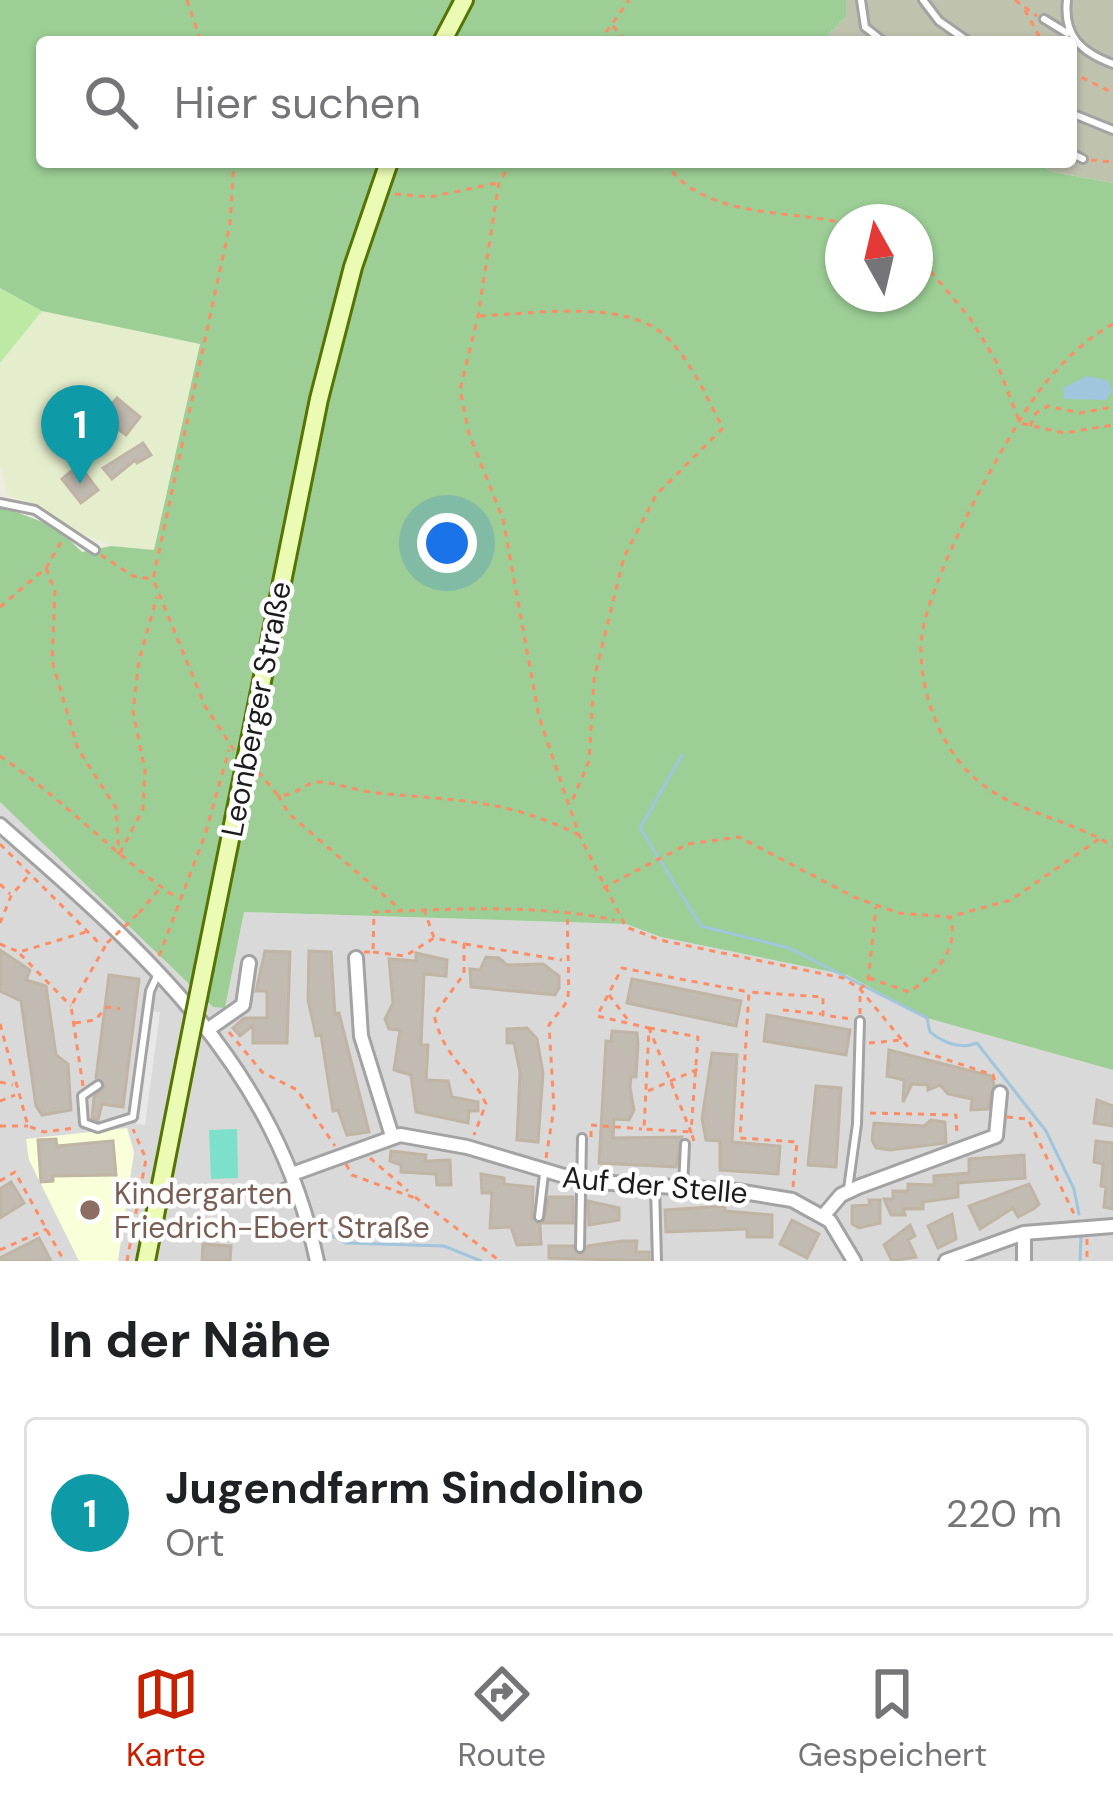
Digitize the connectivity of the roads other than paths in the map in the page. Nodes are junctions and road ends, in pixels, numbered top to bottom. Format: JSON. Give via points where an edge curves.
{"nodes":[{"id":1,"x":464,"y":0,"type":"edge"},
{"id":2,"x":860,"y":0,"type":"edge"},
{"id":3,"x":922,"y":0,"type":"edge"},
{"id":4,"x":1067,"y":0,"type":"edge"},
{"id":5,"x":1042,"y":18,"type":"road end"},
{"id":6,"x":1070,"y":35,"type":"joint"},
{"id":7,"x":445,"y":36,"type":"edge"},
{"id":8,"x":876,"y":36,"type":"edge"},
{"id":9,"x":960,"y":36,"type":"edge"},
{"id":10,"x":1077,"y":42,"type":"edge"},
{"id":11,"x":1113,"y":64,"type":"edge"},
{"id":12,"x":1077,"y":115,"type":"edge"},
{"id":13,"x":1113,"y":130,"type":"edge"},
{"id":14,"x":1077,"y":156,"type":"edge"},
{"id":15,"x":1083,"y":159,"type":"road end"},
{"id":16,"x":386,"y":168,"type":"edge"},
{"id":17,"x":0,"y":502,"type":"edge"},
{"id":18,"x":95,"y":550,"type":"road end"},
{"id":19,"x":0,"y":825,"type":"edge"},
{"id":20,"x":356,"y":958,"type":"road end"},
{"id":21,"x":249,"y":963,"type":"dead end"},
{"id":22,"x":158,"y":966,"type":"junction"},
{"id":23,"x":860,"y":1021,"type":"road end"},
{"id":24,"x":210,"y":1028,"type":"junction"},
{"id":25,"x":98,"y":1085,"type":"dead end"},
{"id":26,"x":1000,"y":1093,"type":"road end"},
{"id":27,"x":392,"y":1136,"type":"junction"},
{"id":28,"x":582,"y":1138,"type":"dead end"},
{"id":29,"x":689,"y":1143,"type":"road end"},
{"id":30,"x":544,"y":1174,"type":"junction"},
{"id":31,"x":296,"y":1178,"type":"junction"},
{"id":32,"x":581,"y":1181,"type":"junction"},
{"id":33,"x":656,"y":1186,"type":"junction"},
{"id":34,"x":683,"y":1187,"type":"junction"},
{"id":35,"x":277,"y":1191,"type":"dead end"},
{"id":36,"x":848,"y":1192,"type":"junction"},
{"id":37,"x":824,"y":1215,"type":"junction"},
{"id":38,"x":539,"y":1217,"type":"dead end"},
{"id":39,"x":1113,"y":1226,"type":"edge"},
{"id":40,"x":1024,"y":1233,"type":"junction"},
{"id":41,"x":580,"y":1248,"type":"dead end"},
{"id":42,"x":146,"y":1261,"type":"edge"},
{"id":43,"x":317,"y":1261,"type":"edge"},
{"id":44,"x":657,"y":1261,"type":"edge"},
{"id":45,"x":854,"y":1261,"type":"edge"},
{"id":46,"x":946,"y":1261,"type":"edge"},
{"id":47,"x":1024,"y":1261,"type":"edge"}],
"edges":[{"from":1,"to":7,"type":"main road"},
{"from":2,"to":8,"type":"lane","via":[[865,27]]},
{"from":3,"to":9,"type":"lane"},
{"from":4,"to":6,"type":"lane"},
{"from":5,"to":6,"type":"lane"},
{"from":10,"to":11,"type":"lane"},
{"from":12,"to":13,"type":"lane"},
{"from":14,"to":15,"type":"lane"},
{"from":16,"to":42,"type":"main road","name":"Leonberger Straße","bridge":true,"via":[[324,376]]},
{"from":17,"to":18,"type":"lane","via":[[34,510]]},
{"from":19,"to":22,"type":"street"},
{"from":20,"to":27,"type":"street","via":[[361,1036]]},
{"from":21,"to":24,"type":"street","via":[[243,1005]]},
{"from":22,"to":24,"type":"street"},
{"from":22,"to":25,"type":"lane","via":[[130,1120],[84,1123],[85,1090]]},
{"from":23,"to":36,"type":"lane"},
{"from":24,"to":31,"type":"street","via":[[272,1124]]},
{"from":26,"to":36,"type":"street","via":[[996,1136]]},
{"from":27,"to":30,"type":"street","name":"Auf der Stelle","via":[[467,1147]]},
{"from":27,"to":31,"type":"street","name":"Auf der Stelle"},
{"from":28,"to":32,"type":"lane"},
{"from":29,"to":34,"type":"lane"},
{"from":30,"to":32,"type":"street","name":"Auf der Stelle"},
{"from":30,"to":38,"type":"lane"},
{"from":31,"to":35,"type":"lane"},
{"from":31,"to":43,"type":"street"},
{"from":32,"to":33,"type":"street","name":"Auf der Stelle"},
{"from":32,"to":41,"type":"lane"},
{"from":33,"to":34,"type":"street","name":"Auf der Stelle"},
{"from":33,"to":44,"type":"lane"},
{"from":34,"to":37,"type":"street","name":"Auf der Stelle","via":[[792,1200]]},
{"from":36,"to":37,"type":"street"},
{"from":37,"to":45,"type":"street"},
{"from":39,"to":40,"type":"street"},
{"from":40,"to":46,"type":"street"},
{"from":40,"to":47,"type":"street"}]}
